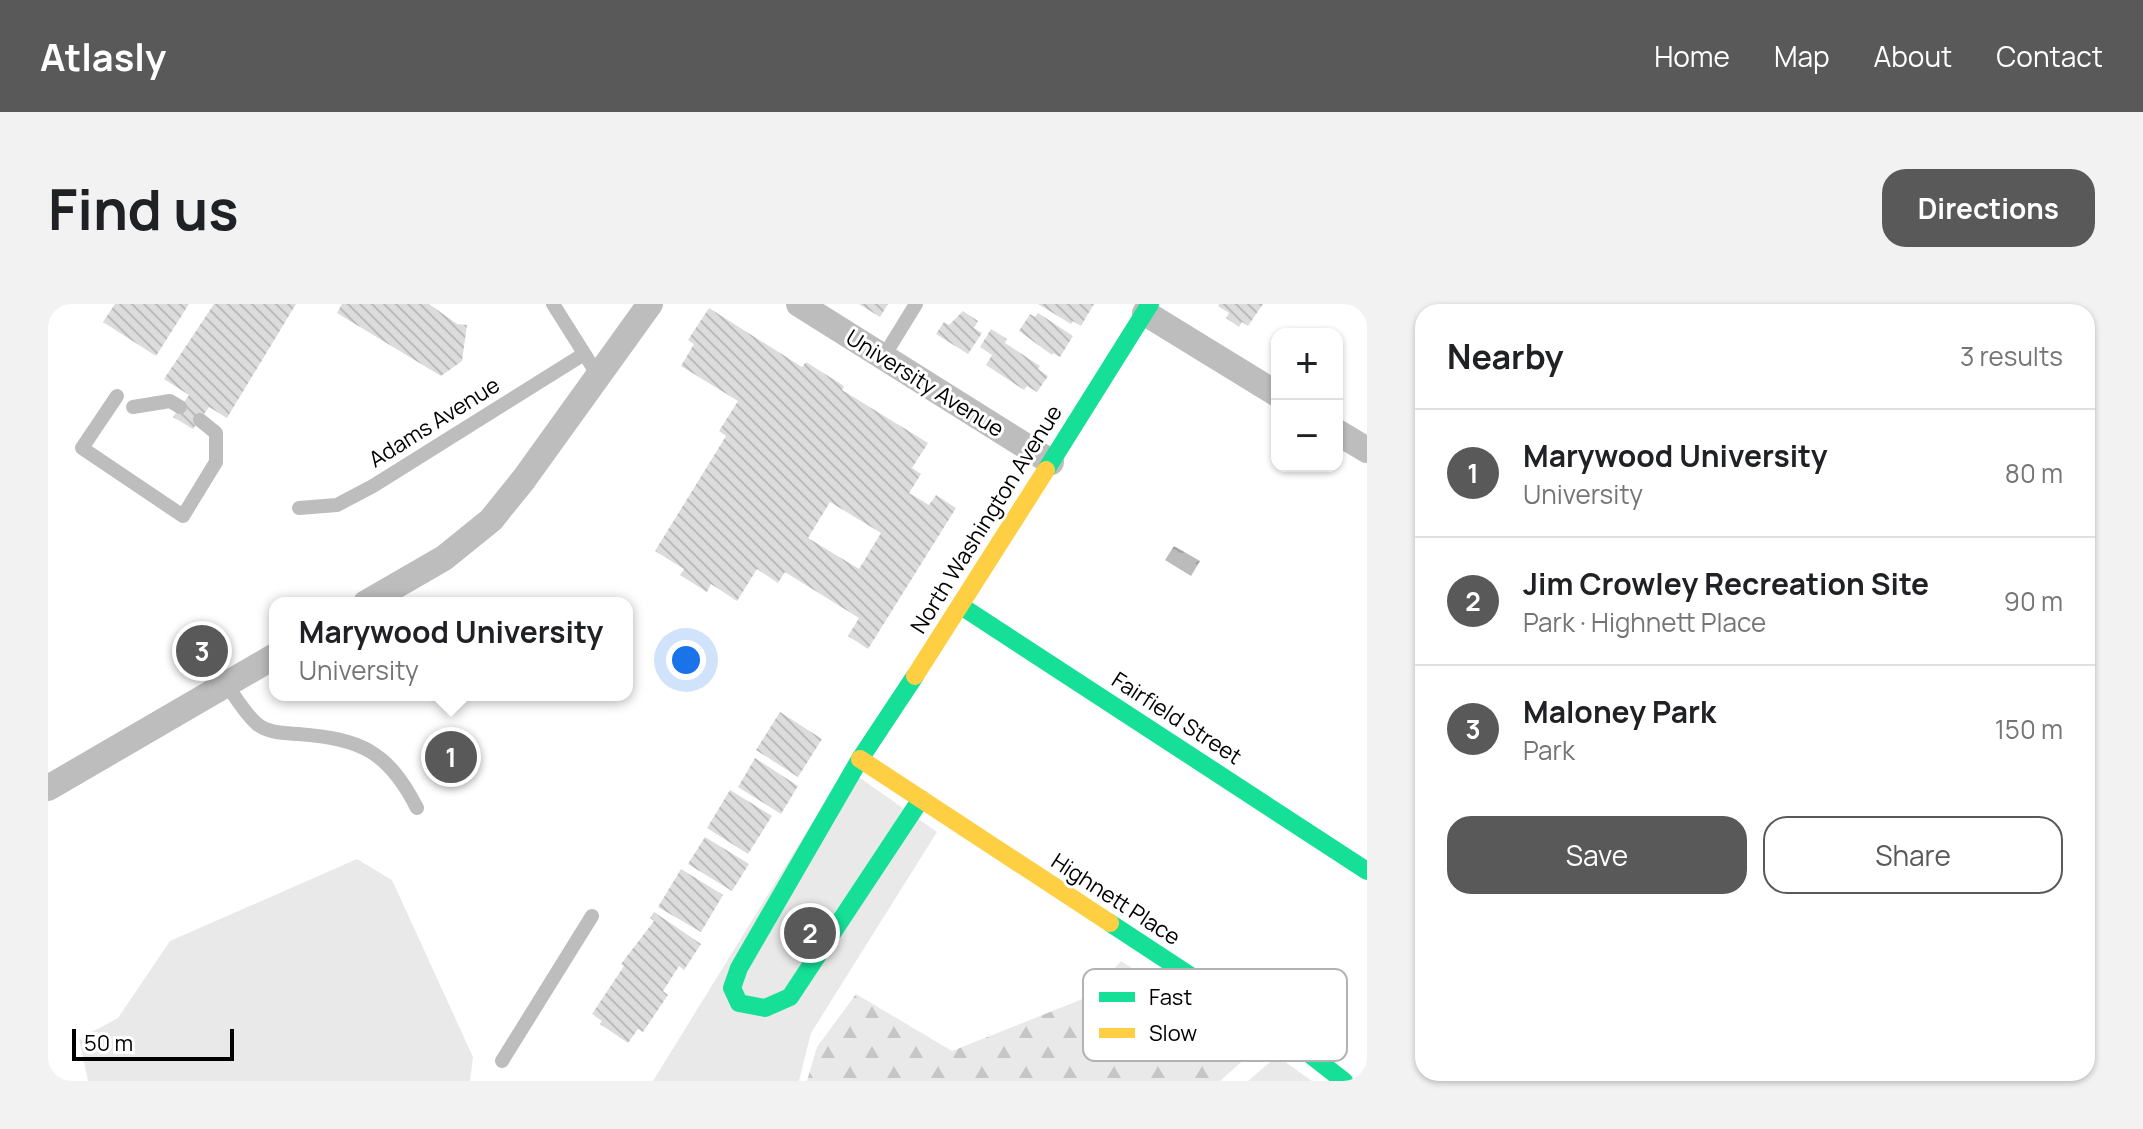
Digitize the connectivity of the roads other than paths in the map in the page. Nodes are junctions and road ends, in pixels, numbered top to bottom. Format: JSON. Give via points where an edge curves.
{"nodes":[{"id":1,"x":553,"y":304,"type":"edge"},
{"id":2,"x":650,"y":304,"type":"edge"},
{"id":3,"x":799,"y":304,"type":"edge"},
{"id":4,"x":916,"y":304,"type":"edge"},
{"id":5,"x":1147,"y":308,"type":"edge"},
{"id":6,"x":584,"y":354,"type":"junction"},
{"id":7,"x":884,"y":356,"type":"junction"},
{"id":8,"x":599,"y":377,"type":"junction"},
{"id":9,"x":1271,"y":390,"type":"edge"},
{"id":10,"x":117,"y":396,"type":"dead end"},
{"id":11,"x":133,"y":407,"type":"dead end"},
{"id":12,"x":180,"y":407,"type":"dead end"},
{"id":13,"x":200,"y":420,"type":"dead end"},
{"id":14,"x":1343,"y":436,"type":"edge"},
{"id":15,"x":1367,"y":450,"type":"edge"},
{"id":16,"x":1051,"y":462,"type":"junction"},
{"id":17,"x":299,"y":508,"type":"dead end"},
{"id":18,"x":376,"y":597,"type":"edge"},
{"id":19,"x":961,"y":606,"type":"junction"},
{"id":20,"x":269,"y":659,"type":"edge"},
{"id":21,"x":226,"y":684,"type":"junction"},
{"id":22,"x":860,"y":759,"type":"junction"},
{"id":23,"x":48,"y":788,"type":"edge"},
{"id":24,"x":921,"y":799,"type":"junction"},
{"id":25,"x":417,"y":808,"type":"dead end"},
{"id":26,"x":1367,"y":871,"type":"edge"},
{"id":27,"x":592,"y":916,"type":"dead end"},
{"id":28,"x":1181,"y":969,"type":"edge"},
{"id":29,"x":502,"y":1061,"type":"dead end"},
{"id":30,"x":1318,"y":1061,"type":"edge"},
{"id":31,"x":1344,"y":1081,"type":"edge"}],
"edges":[{"from":1,"to":6,"type":"lane"},
{"from":2,"to":8,"type":"street"},
{"from":3,"to":7,"type":"street","name":"University Avenue"},
{"from":4,"to":7,"type":"lane"},
{"from":5,"to":9,"type":"street"},
{"from":5,"to":16,"type":"street","name":"North Washington Avenue"},
{"from":6,"to":8,"type":"lane"},
{"from":6,"to":17,"type":"lane","name":"Adams Avenue","via":[[373,486],[337,505]]},
{"from":7,"to":16,"type":"street","name":"University Avenue"},
{"from":8,"to":18,"type":"street","via":[[491,520],[444,558]]},
{"from":10,"to":13,"type":"lane","via":[[82,448],[183,516],[216,462],[216,433]]},
{"from":11,"to":12,"type":"lane","via":[[170,401]]},
{"from":14,"to":15,"type":"street"},
{"from":16,"to":19,"type":"street","name":"North Washington Avenue"},
{"from":19,"to":22,"type":"street","name":"North Washington Avenue"},
{"from":19,"to":26,"type":"street","name":"Fairfield Street"},
{"from":20,"to":21,"type":"street"},
{"from":21,"to":23,"type":"street"},
{"from":21,"to":25,"type":"lane","via":[[257,724],[275,732],[331,737],[379,755],[402,778]]},
{"from":22,"to":24,"type":"street","name":"Highnett Place"},
{"from":22,"to":24,"type":"street","name":"North Washington Avenue","via":[[739,968],[732,988],[739,1003],[757,1010],[790,997]]},
{"from":24,"to":28,"type":"street","name":"Highnett Place"},
{"from":27,"to":29,"type":"lane"},
{"from":30,"to":31,"type":"street","name":"Highnett Place"}]}
